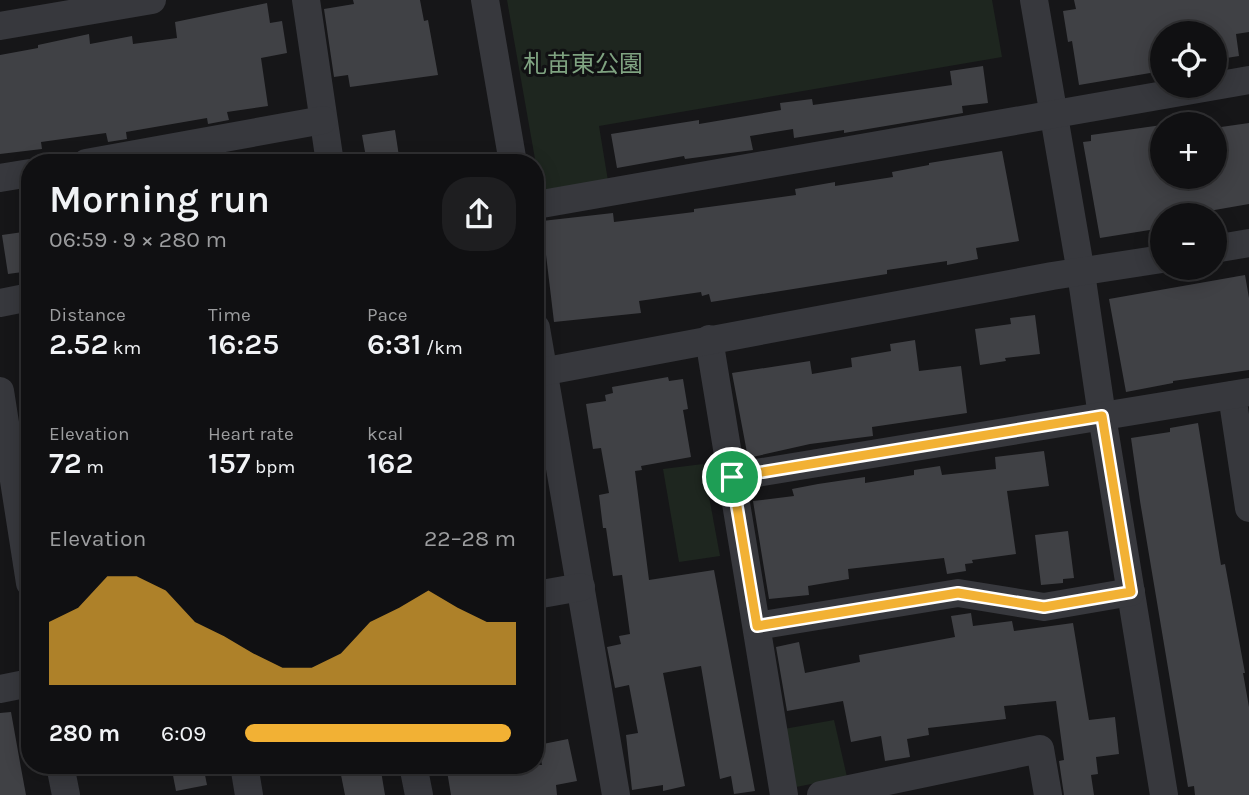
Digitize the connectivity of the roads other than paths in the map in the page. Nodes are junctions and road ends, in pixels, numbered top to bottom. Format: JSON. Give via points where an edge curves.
{"nodes":[{"id":1,"x":150,"y":0,"type":"edge"},
{"id":2,"x":306,"y":0,"type":"edge"},
{"id":3,"x":485,"y":0,"type":"edge"},
{"id":4,"x":1034,"y":0,"type":"edge"},
{"id":5,"x":0,"y":26,"type":"edge"},
{"id":6,"x":1249,"y":80,"type":"edge"},
{"id":7,"x":1052,"y":113,"type":"junction"},
{"id":8,"x":323,"y":120,"type":"junction"},
{"id":9,"x":136,"y":154,"type":"edge"},
{"id":10,"x":329,"y":154,"type":"edge"},
{"id":11,"x":511,"y":154,"type":"edge"},
{"id":12,"x":21,"y":174,"type":"edge"},
{"id":13,"x":0,"y":178,"type":"edge"},
{"id":14,"x":544,"y":204,"type":"edge"},
{"id":15,"x":1249,"y":243,"type":"edge"},
{"id":16,"x":1227,"y":247,"type":"edge"},
{"id":17,"x":1150,"y":261,"type":"edge"},
{"id":18,"x":1081,"y":273,"type":"junction"},
{"id":19,"x":21,"y":299,"type":"edge"},
{"id":20,"x":0,"y":303,"type":"edge"},
{"id":21,"x":709,"y":340,"type":"junction"},
{"id":22,"x":544,"y":371,"type":"edge"},
{"id":23,"x":0,"y":391,"type":"edge"},
{"id":24,"x":1240,"y":393,"type":"edge"},
{"id":25,"x":544,"y":402,"type":"edge"},
{"id":26,"x":1102,"y":416,"type":"junction"},
{"id":27,"x":19,"y":455,"type":"edge"},
{"id":28,"x":732,"y":477,"type":"junction"},
{"id":29,"x":1249,"y":508,"type":"edge"},
{"id":30,"x":11,"y":532,"type":"edge"},
{"id":31,"x":21,"y":559,"type":"edge"},
{"id":32,"x":581,"y":587,"type":"junction"},
{"id":33,"x":1131,"y":592,"type":"junction"},
{"id":34,"x":544,"y":594,"type":"edge"},
{"id":35,"x":757,"y":626,"type":"junction"},
{"id":36,"x":21,"y":686,"type":"edge"},
{"id":37,"x":0,"y":689,"type":"edge"},
{"id":38,"x":62,"y":774,"type":"edge"},
{"id":39,"x":246,"y":774,"type":"edge"},
{"id":40,"x":415,"y":774,"type":"edge"},
{"id":41,"x":924,"y":783,"type":"edge"},
{"id":42,"x":65,"y":795,"type":"edge"},
{"id":43,"x":249,"y":795,"type":"edge"},
{"id":44,"x":419,"y":795,"type":"edge"},
{"id":45,"x":616,"y":795,"type":"edge"},
{"id":46,"x":784,"y":795,"type":"edge"},
{"id":47,"x":821,"y":795,"type":"edge"},
{"id":48,"x":1048,"y":795,"type":"edge"},
{"id":49,"x":1164,"y":795,"type":"edge"}],
"edges":[{"from":1,"to":5,"type":"street"},
{"from":2,"to":8,"type":"street"},
{"from":3,"to":11,"type":"street"},
{"from":4,"to":7,"type":"street"},
{"from":6,"to":7,"type":"street"},
{"from":7,"to":14,"type":"street"},
{"from":7,"to":18,"type":"street"},
{"from":8,"to":9,"type":"street"},
{"from":8,"to":10,"type":"street"},
{"from":12,"to":13,"type":"street"},
{"from":15,"to":16,"type":"street"},
{"from":17,"to":18,"type":"street"},
{"from":18,"to":21,"type":"street"},
{"from":18,"to":26,"type":"street"},
{"from":19,"to":20,"type":"street"},
{"from":21,"to":22,"type":"street"},
{"from":21,"to":28,"type":"street"},
{"from":23,"to":27,"type":"street"},
{"from":24,"to":26,"type":"street"},
{"from":24,"to":29,"type":"street"},
{"from":25,"to":32,"type":"street"},
{"from":26,"to":28,"type":"street"},
{"from":26,"to":33,"type":"street"},
{"from":27,"to":30,"type":"street"},
{"from":28,"to":35,"type":"street"},
{"from":30,"to":31,"type":"street"},
{"from":32,"to":34,"type":"street"},
{"from":32,"to":45,"type":"street"},
{"from":33,"to":35,"type":"street","via":[[1044,607],[958,593]]},
{"from":33,"to":49,"type":"street"},
{"from":35,"to":46,"type":"street"},
{"from":36,"to":37,"type":"street"},
{"from":38,"to":42,"type":"street"},
{"from":39,"to":43,"type":"street"},
{"from":40,"to":44,"type":"street"},
{"from":41,"to":47,"type":"street"},
{"from":41,"to":48,"type":"street","via":[[1040,749]]}]}
